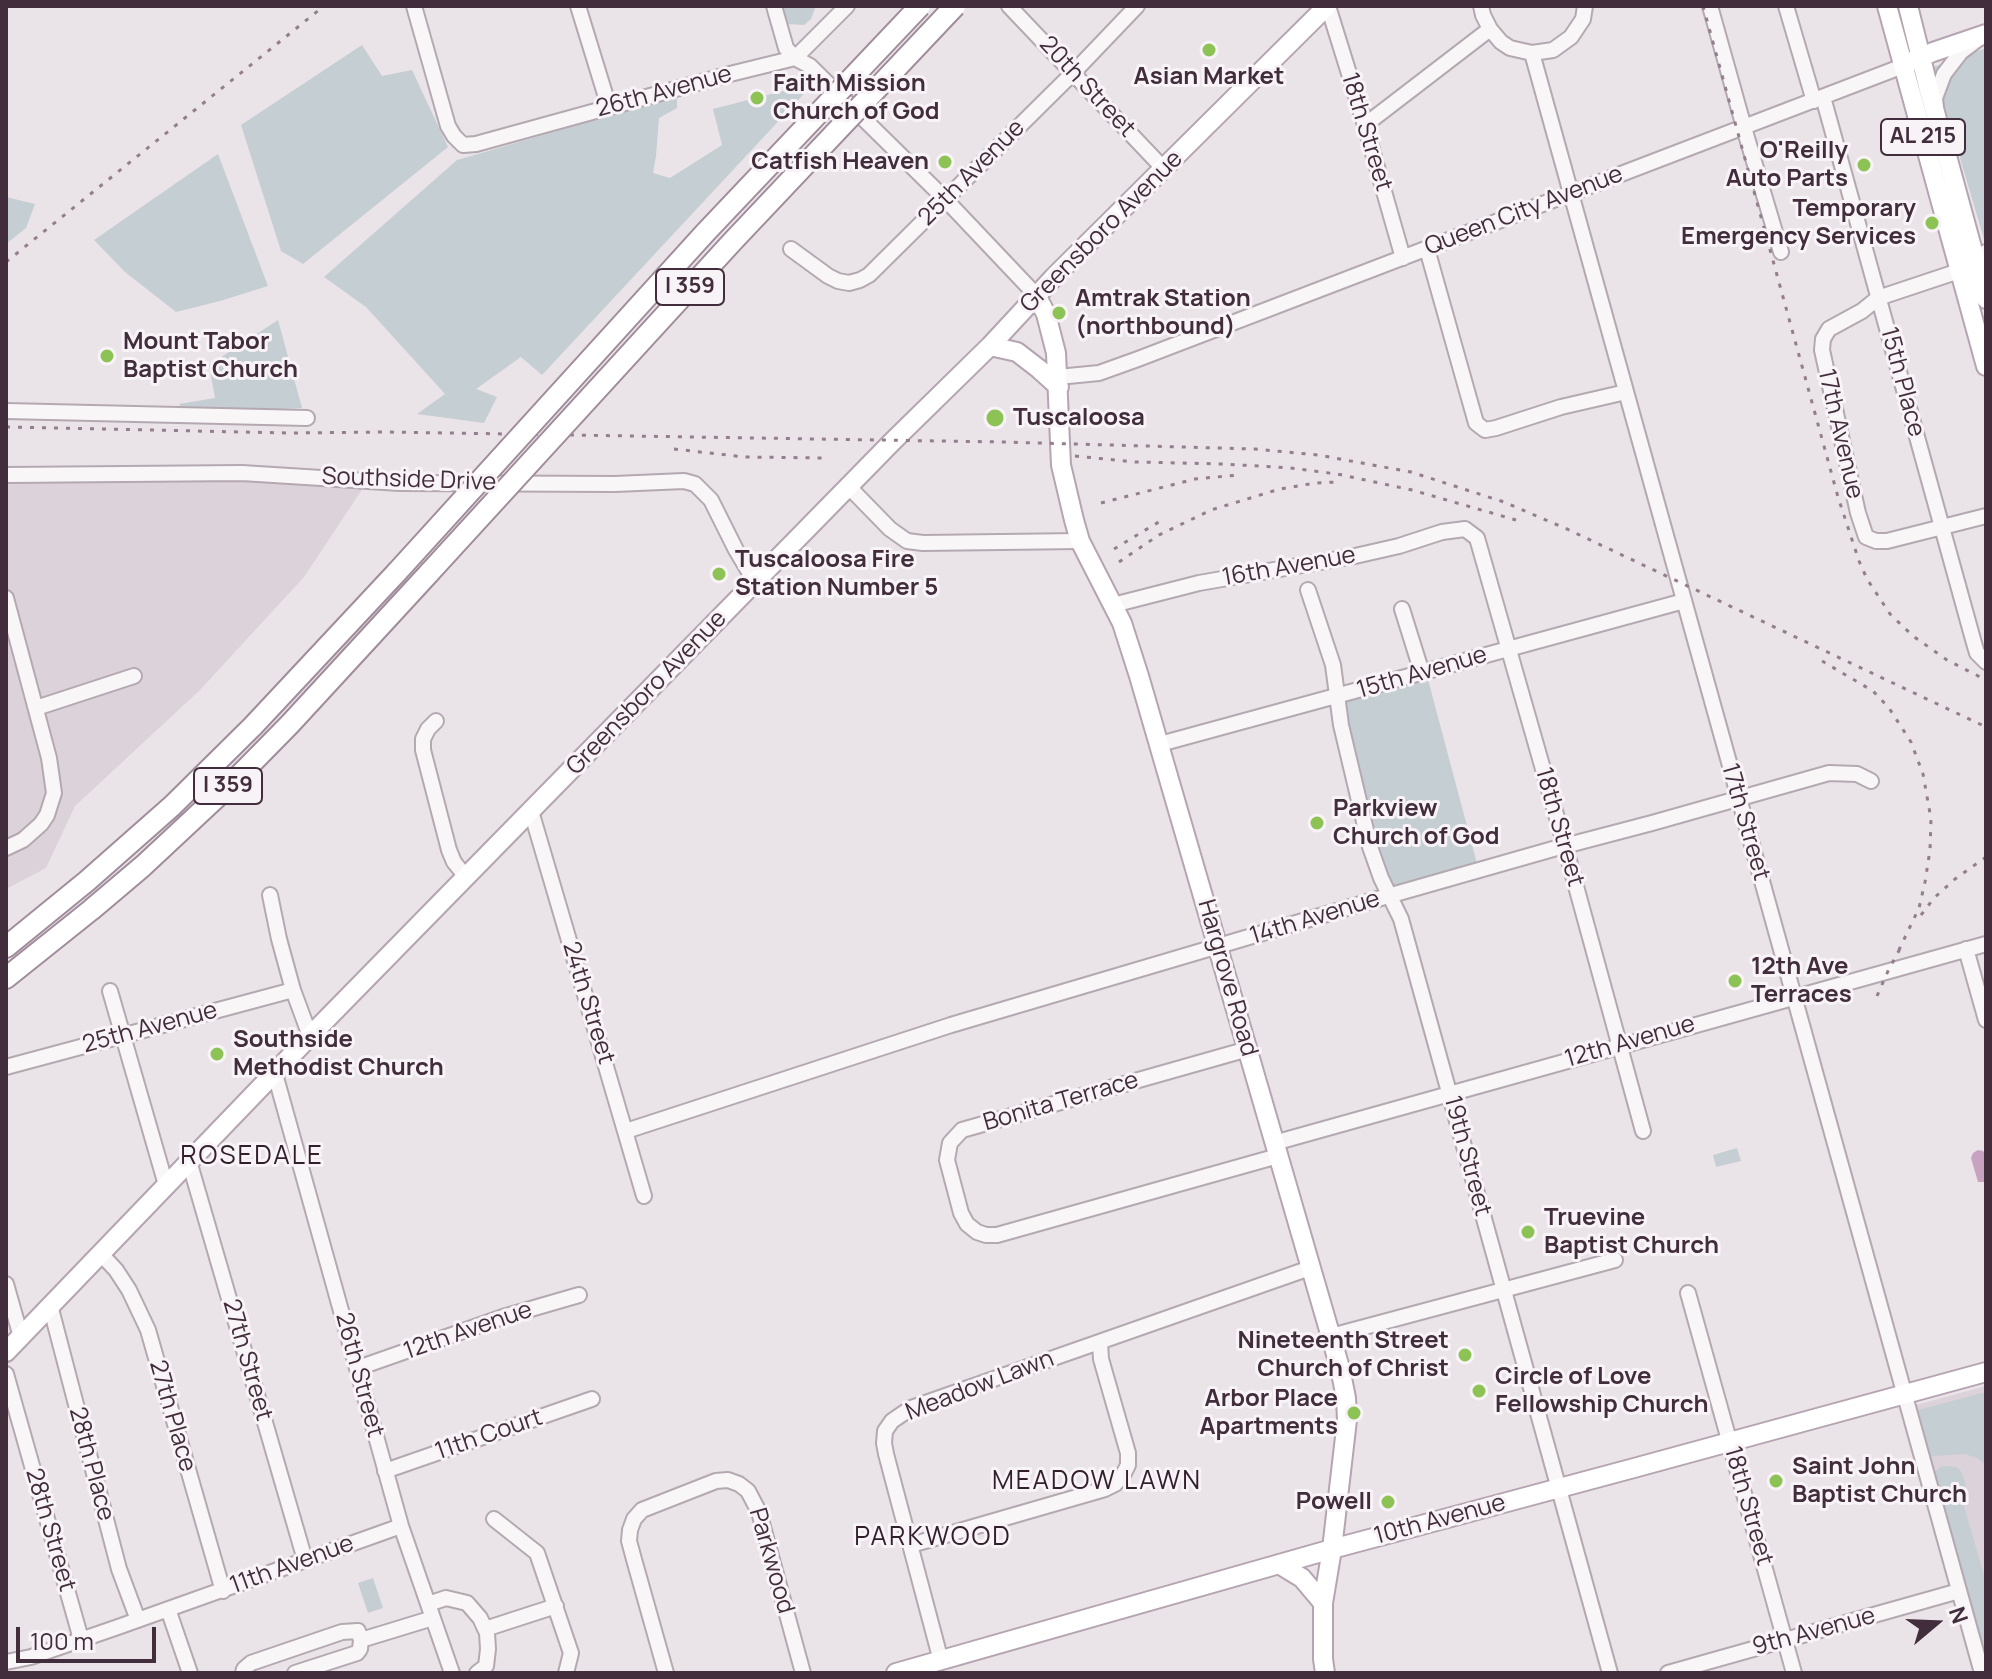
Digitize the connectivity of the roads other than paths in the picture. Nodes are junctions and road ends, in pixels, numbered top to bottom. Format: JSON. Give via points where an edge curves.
{"nodes":[{"id":1,"x":414,"y":6,"type":"edge"},
{"id":2,"x":578,"y":6,"type":"edge"},
{"id":3,"x":774,"y":6,"type":"edge"},
{"id":4,"x":847,"y":6,"type":"edge"},
{"id":5,"x":920,"y":6,"type":"edge"},
{"id":6,"x":955,"y":6,"type":"edge"},
{"id":7,"x":1009,"y":6,"type":"edge"},
{"id":8,"x":1328,"y":6,"type":"edge"},
{"id":9,"x":1481,"y":6,"type":"edge"},
{"id":10,"x":1585,"y":6,"type":"edge"},
{"id":11,"x":1710,"y":6,"type":"edge"},
{"id":12,"x":1786,"y":6,"type":"edge"},
{"id":13,"x":1887,"y":6,"type":"edge"},
{"id":14,"x":1908,"y":6,"type":"edge"},
{"id":15,"x":1127,"y":9,"type":"edge"},
{"id":16,"x":1490,"y":29,"type":"junction"},
{"id":17,"x":1985,"y":35,"type":"edge"},
{"id":18,"x":1532,"y":53,"type":"junction"},
{"id":19,"x":1920,"y":57,"type":"junction"},
{"id":20,"x":795,"y":58,"type":"junction"},
{"id":21,"x":1903,"y":66,"type":"junction"},
{"id":22,"x":1073,"y":73,"type":"junction"},
{"id":23,"x":1819,"y":99,"type":"junction"},
{"id":24,"x":609,"y":107,"type":"junction"},
{"id":25,"x":1936,"y":117,"type":"junction"},
{"id":26,"x":1365,"y":125,"type":"junction"},
{"id":27,"x":1743,"y":126,"type":"junction"},
{"id":28,"x":1164,"y":169,"type":"junction"},
{"id":29,"x":1570,"y":193,"type":"junction"},
{"id":30,"x":945,"y":199,"type":"junction"},
{"id":31,"x":791,"y":249,"type":"dead end"},
{"id":32,"x":1427,"y":249,"type":"junction"},
{"id":33,"x":1781,"y":252,"type":"dead end"},
{"id":34,"x":1980,"y":255,"type":"edge"},
{"id":35,"x":1403,"y":258,"type":"junction"},
{"id":36,"x":1959,"y":271,"type":"junction"},
{"id":37,"x":1036,"y":295,"type":"junction"},
{"id":38,"x":1878,"y":298,"type":"junction"},
{"id":39,"x":1986,"y":299,"type":"edge"},
{"id":40,"x":990,"y":346,"type":"junction"},
{"id":41,"x":1986,"y":366,"type":"edge"},
{"id":42,"x":1058,"y":382,"type":"junction"},
{"id":43,"x":1626,"y":392,"type":"junction"},
{"id":44,"x":6,"y":411,"type":"edge"},
{"id":45,"x":307,"y":418,"type":"dead end"},
{"id":46,"x":6,"y":475,"type":"edge"},
{"id":47,"x":849,"y":487,"type":"junction"},
{"id":48,"x":1986,"y":516,"type":"edge"},
{"id":49,"x":1942,"y":527,"type":"junction"},
{"id":50,"x":1465,"y":529,"type":"joint"},
{"id":51,"x":1080,"y":541,"type":"junction"},
{"id":52,"x":755,"y":582,"type":"junction"},
{"id":53,"x":1308,"y":590,"type":"dead end"},
{"id":54,"x":6,"y":598,"type":"edge"},
{"id":55,"x":1684,"y":601,"type":"junction"},
{"id":56,"x":1113,"y":605,"type":"junction"},
{"id":57,"x":1402,"y":609,"type":"dead end"},
{"id":58,"x":1508,"y":648,"type":"junction"},
{"id":59,"x":1986,"y":662,"type":"edge"},
{"id":60,"x":1422,"y":673,"type":"junction"},
{"id":61,"x":134,"y":676,"type":"dead end"},
{"id":62,"x":1336,"y":697,"type":"junction"},
{"id":63,"x":36,"y":708,"type":"junction"},
{"id":64,"x":436,"y":721,"type":"dead end"},
{"id":65,"x":1160,"y":744,"type":"junction"},
{"id":66,"x":1871,"y":781,"type":"dead end"},
{"id":67,"x":1738,"y":799,"type":"junction"},
{"id":68,"x":531,"y":811,"type":"junction"},
{"id":69,"x":1565,"y":846,"type":"junction"},
{"id":70,"x":6,"y":848,"type":"edge"},
{"id":71,"x":466,"y":877,"type":"junction"},
{"id":72,"x":270,"y":895,"type":"dead end"},
{"id":73,"x":1389,"y":896,"type":"junction"},
{"id":74,"x":1986,"y":944,"type":"edge"},
{"id":75,"x":6,"y":947,"type":"edge"},
{"id":76,"x":1218,"y":947,"type":"junction"},
{"id":77,"x":1966,"y":949,"type":"junction"},
{"id":78,"x":6,"y":978,"type":"edge"},
{"id":79,"x":293,"y":990,"type":"junction"},
{"id":80,"x":110,"y":991,"type":"dead end"},
{"id":81,"x":1794,"y":997,"type":"junction"},
{"id":82,"x":1986,"y":1020,"type":"edge"},
{"id":83,"x":124,"y":1035,"type":"junction"},
{"id":84,"x":310,"y":1036,"type":"junction"},
{"id":85,"x":1620,"y":1045,"type":"junction"},
{"id":86,"x":1248,"y":1049,"type":"junction"},
{"id":87,"x":6,"y":1067,"type":"edge"},
{"id":88,"x":275,"y":1074,"type":"junction"},
{"id":89,"x":1449,"y":1093,"type":"junction"},
{"id":90,"x":626,"y":1131,"type":"junction"},
{"id":91,"x":1643,"y":1131,"type":"dead end"},
{"id":92,"x":1276,"y":1149,"type":"junction"},
{"id":93,"x":189,"y":1161,"type":"junction"},
{"id":94,"x":166,"y":1185,"type":"junction"},
{"id":95,"x":644,"y":1196,"type":"dead end"},
{"id":96,"x":100,"y":1253,"type":"junction"},
{"id":97,"x":1615,"y":1260,"type":"dead end"},
{"id":98,"x":1310,"y":1268,"type":"junction"},
{"id":99,"x":6,"y":1284,"type":"edge"},
{"id":100,"x":1504,"y":1291,"type":"junction"},
{"id":101,"x":1688,"y":1293,"type":"dead end"},
{"id":102,"x":579,"y":1295,"type":"dead end"},
{"id":103,"x":50,"y":1305,"type":"junction"},
{"id":104,"x":1331,"y":1336,"type":"junction"},
{"id":105,"x":21,"y":1337,"type":"junction"},
{"id":106,"x":1100,"y":1342,"type":"junction"},
{"id":107,"x":6,"y":1352,"type":"edge"},
{"id":108,"x":358,"y":1368,"type":"junction"},
{"id":109,"x":1986,"y":1372,"type":"edge"},
{"id":110,"x":6,"y":1374,"type":"edge"},
{"id":111,"x":1905,"y":1394,"type":"junction"},
{"id":112,"x":592,"y":1399,"type":"dead end"},
{"id":113,"x":1730,"y":1442,"type":"junction"},
{"id":114,"x":385,"y":1471,"type":"junction"},
{"id":115,"x":1560,"y":1489,"type":"junction"},
{"id":116,"x":494,"y":1519,"type":"dead end"},
{"id":117,"x":401,"y":1526,"type":"junction"},
{"id":118,"x":911,"y":1545,"type":"junction"},
{"id":119,"x":1332,"y":1549,"type":"junction"},
{"id":120,"x":305,"y":1560,"type":"junction"},
{"id":121,"x":1279,"y":1564,"type":"junction"},
{"id":122,"x":223,"y":1591,"type":"junction"},
{"id":123,"x":1959,"y":1591,"type":"junction"},
{"id":124,"x":1323,"y":1603,"type":"junction"},
{"id":125,"x":556,"y":1606,"type":"junction"},
{"id":126,"x":168,"y":1609,"type":"junction"},
{"id":127,"x":430,"y":1611,"type":"junction"},
{"id":128,"x":138,"y":1620,"type":"junction"},
{"id":129,"x":485,"y":1629,"type":"junction"},
{"id":130,"x":81,"y":1639,"type":"junction"},
{"id":131,"x":1785,"y":1639,"type":"junction"},
{"id":132,"x":361,"y":1640,"type":"junction"},
{"id":133,"x":941,"y":1661,"type":"junction"},
{"id":134,"x":8,"y":1663,"type":"edge"},
{"id":135,"x":190,"y":1673,"type":"edge"},
{"id":136,"x":243,"y":1673,"type":"edge"},
{"id":137,"x":295,"y":1673,"type":"edge"},
{"id":138,"x":452,"y":1673,"type":"edge"},
{"id":139,"x":477,"y":1673,"type":"edge"},
{"id":140,"x":566,"y":1673,"type":"edge"},
{"id":141,"x":666,"y":1673,"type":"edge"},
{"id":142,"x":803,"y":1673,"type":"edge"},
{"id":143,"x":896,"y":1673,"type":"edge"},
{"id":144,"x":1325,"y":1673,"type":"edge"},
{"id":145,"x":1610,"y":1673,"type":"edge"},
{"id":146,"x":1668,"y":1673,"type":"edge"},
{"id":147,"x":1794,"y":1673,"type":"edge"},
{"id":148,"x":1982,"y":1673,"type":"edge"}],
"edges":[{"from":1,"to":24,"type":"street","name":"26th Avenue","via":[[448,126],[463,145]]},
{"from":2,"to":24,"type":"street"},
{"from":3,"to":20,"type":"street","via":[[786,48]]},
{"from":4,"to":20,"type":"street"},
{"from":5,"to":75,"type":"highway","number":"I 359","bridge":true,"via":[[263,715],[172,806]]},
{"from":6,"to":78,"type":"highway","number":"I 359","bridge":true,"via":[[290,724],[193,820]]},
{"from":7,"to":22,"type":"street","name":"20th Street"},
{"from":8,"to":26,"type":"street","name":"18th Street"},
{"from":8,"to":28,"type":"main road","name":"Greensboro Avenue"},
{"from":9,"to":16,"type":"street"},
{"from":10,"to":18,"type":"street","via":[[1571,37],[1553,50]]},
{"from":11,"to":27,"type":"street"},
{"from":12,"to":23,"type":"street","name":"15th Place"},
{"from":13,"to":21,"type":"main road","number":"AL 215"},
{"from":14,"to":19,"type":"main road","number":"AL 215"},
{"from":15,"to":22,"type":"street","name":"25th Avenue"},
{"from":16,"to":18,"type":"street","via":[[1510,48]]},
{"from":16,"to":26,"type":"street"},
{"from":17,"to":19,"type":"main road","name":"Queen City Avenue"},
{"from":17,"to":25,"type":"street","via":[[1961,52],[1944,74],[1935,98]]},
{"from":18,"to":29,"type":"street","name":"17th Street"},
{"from":19,"to":21,"type":"main road","name":"Queen City Avenue"},
{"from":19,"to":25,"type":"main road","number":"AL 215"},
{"from":20,"to":24,"type":"street","name":"26th Avenue"},
{"from":20,"to":30,"type":"street","via":[[810,66]]},
{"from":21,"to":23,"type":"street","name":"Queen City Avenue"},
{"from":21,"to":36,"type":"main road","number":"AL 215"},
{"from":22,"to":28,"type":"street","name":"20th Street"},
{"from":22,"to":30,"type":"street","name":"25th Avenue"},
{"from":23,"to":27,"type":"street","name":"Queen City Avenue"},
{"from":23,"to":38,"type":"street","name":"15th Place"},
{"from":25,"to":34,"type":"main road","number":"AL 215"},
{"from":26,"to":35,"type":"street","name":"18th Street"},
{"from":27,"to":29,"type":"street","name":"Queen City Avenue"},
{"from":27,"to":33,"type":"street"},
{"from":28,"to":37,"type":"main road","name":"Greensboro Avenue"},
{"from":29,"to":32,"type":"street","name":"Queen City Avenue"},
{"from":29,"to":43,"type":"street","name":"17th Street"},
{"from":30,"to":31,"type":"street","name":"25th Avenue","via":[[860,280],[838,281]]},
{"from":30,"to":37,"type":"street"},
{"from":32,"to":35,"type":"street","name":"Queen City Avenue"},
{"from":32,"to":43,"type":"street","via":[[1476,423],[1485,430]]},
{"from":34,"to":36,"type":"street","name":"17th Avenue"},
{"from":34,"to":39,"type":"main road","number":"AL 215"},
{"from":35,"to":42,"type":"street","name":"Queen City Avenue","via":[[1099,373]]},
{"from":36,"to":38,"type":"street","name":"17th Avenue"},
{"from":36,"to":41,"type":"main road","number":"AL 215"},
{"from":37,"to":40,"type":"main road","name":"Greensboro Avenue"},
{"from":37,"to":42,"type":"main road","name":"Hargrove Road","via":[[1051,329]]},
{"from":38,"to":49,"type":"street","name":"15th Place"},
{"from":38,"to":49,"type":"street","name":"17th Avenue","via":[[1829,329],[1823,339],[1858,513],[1866,537],[1876,541]]},
{"from":40,"to":42,"type":"main road","via":[[1017,352]]},
{"from":40,"to":47,"type":"main road","name":"Greensboro Avenue"},
{"from":42,"to":51,"type":"main road","name":"Hargrove Road","via":[[1061,465]]},
{"from":43,"to":55,"type":"street","name":"17th Street"},
{"from":44,"to":45,"type":"street"},
{"from":46,"to":52,"type":"street","name":"Southside Drive","via":[[242,473],[400,483],[684,481],[711,500]]},
{"from":47,"to":51,"type":"street","via":[[907,541]]},
{"from":47,"to":52,"type":"main road","name":"Greensboro Avenue"},
{"from":48,"to":49,"type":"street"},
{"from":49,"to":59,"type":"street","name":"15th Place","via":[[1977,653]]},
{"from":50,"to":56,"type":"street","name":"16th Avenue"},
{"from":50,"to":58,"type":"street","name":"18th Street","via":[[1477,538]]},
{"from":51,"to":56,"type":"main road","name":"Hargrove Road"},
{"from":52,"to":68,"type":"main road","name":"Greensboro Avenue"},
{"from":53,"to":62,"type":"street","name":"19th Street","via":[[1333,665]]},
{"from":54,"to":63,"type":"street"},
{"from":55,"to":58,"type":"street","name":"15th Avenue"},
{"from":55,"to":67,"type":"street","name":"17th Street"},
{"from":56,"to":65,"type":"main road","name":"Hargrove Road"},
{"from":57,"to":60,"type":"street"},
{"from":58,"to":60,"type":"street","name":"15th Avenue"},
{"from":58,"to":69,"type":"street","name":"18th Street"},
{"from":60,"to":62,"type":"street","name":"15th Avenue"},
{"from":61,"to":63,"type":"street"},
{"from":62,"to":65,"type":"street","name":"15th Avenue"},
{"from":62,"to":73,"type":"street","name":"19th Street","via":[[1370,847]]},
{"from":63,"to":70,"type":"street","via":[[54,793],[41,824]]},
{"from":64,"to":71,"type":"street","via":[[423,739],[423,750],[449,850]]},
{"from":65,"to":76,"type":"main road","name":"Hargrove Road"},
{"from":66,"to":67,"type":"street","name":"14th Avenue","via":[[1857,774],[1829,773]]},
{"from":67,"to":69,"type":"street","name":"14th Avenue"},
{"from":67,"to":81,"type":"street","name":"17th Street"},
{"from":68,"to":71,"type":"main road","name":"Greensboro Avenue"},
{"from":68,"to":90,"type":"street","name":"24th Street"},
{"from":69,"to":73,"type":"street","name":"14th Avenue"},
{"from":69,"to":85,"type":"street","name":"18th Street"},
{"from":71,"to":84,"type":"main road","name":"Greensboro Avenue"},
{"from":72,"to":79,"type":"street"},
{"from":73,"to":76,"type":"street","name":"14th Avenue"},
{"from":73,"to":89,"type":"street","name":"19th Street","via":[[1401,919]]},
{"from":74,"to":77,"type":"street","name":"12th Avenue"},
{"from":76,"to":86,"type":"main road","name":"Hargrove Road"},
{"from":76,"to":90,"type":"street","name":"14th Avenue","via":[[951,1025]]},
{"from":77,"to":81,"type":"street","name":"12th Avenue"},
{"from":77,"to":82,"type":"street"},
{"from":79,"to":83,"type":"street","name":"25th Avenue"},
{"from":79,"to":84,"type":"street"},
{"from":80,"to":83,"type":"street"},
{"from":81,"to":85,"type":"street","name":"12th Avenue"},
{"from":81,"to":111,"type":"street","name":"17th Street"},
{"from":83,"to":87,"type":"street","name":"25th Avenue"},
{"from":83,"to":94,"type":"street"},
{"from":84,"to":88,"type":"main road","name":"Greensboro Avenue"},
{"from":85,"to":89,"type":"street","name":"12th Avenue"},
{"from":85,"to":91,"type":"street","name":"18th Street"},
{"from":86,"to":92,"type":"main road","name":"Hargrove Road"},
{"from":86,"to":92,"type":"street","name":"Bonita Terrace","via":[[962,1130],[950,1143],[947,1160],[961,1213],[977,1232],[997,1235]]},
{"from":88,"to":93,"type":"main road","name":"Greensboro Avenue"},
{"from":88,"to":108,"type":"street","name":"26th Street"},
{"from":89,"to":92,"type":"street","name":"12th Avenue"},
{"from":89,"to":100,"type":"street","name":"19th Street"},
{"from":90,"to":95,"type":"street","name":"24th Street"},
{"from":92,"to":98,"type":"main road","name":"Hargrove Road"},
{"from":93,"to":94,"type":"main road","name":"Greensboro Avenue"},
{"from":93,"to":120,"type":"street","name":"27th Street"},
{"from":94,"to":96,"type":"main road","name":"Greensboro Avenue"},
{"from":96,"to":103,"type":"main road","name":"Greensboro Avenue"},
{"from":96,"to":122,"type":"street","name":"27th Place","via":[[129,1290],[148,1330]]},
{"from":97,"to":100,"type":"street"},
{"from":98,"to":104,"type":"main road","name":"Hargrove Road"},
{"from":98,"to":106,"type":"street","name":"Meadow Lawn"},
{"from":99,"to":105,"type":"street"},
{"from":100,"to":104,"type":"street"},
{"from":100,"to":115,"type":"street","name":"19th Street"},
{"from":101,"to":113,"type":"street","name":"18th Street"},
{"from":102,"to":108,"type":"street","name":"12th Avenue"},
{"from":103,"to":105,"type":"main road","name":"Greensboro Avenue"},
{"from":103,"to":128,"type":"street","name":"28th Place","via":[[119,1569]]},
{"from":104,"to":119,"type":"main road","name":"Hargrove Road","via":[[1347,1414]]},
{"from":105,"to":107,"type":"main road","name":"Greensboro Avenue"},
{"from":106,"to":118,"type":"street","name":"Meadow Lawn","via":[[911,1408],[892,1421],[884,1443]]},
{"from":106,"to":118,"type":"street","via":[[1128,1453],[1128,1465],[1115,1484]]},
{"from":108,"to":114,"type":"street","name":"26th Street"},
{"from":109,"to":111,"type":"main road","name":"10th Avenue"},
{"from":110,"to":130,"type":"street","name":"28th Street"},
{"from":111,"to":113,"type":"main road","name":"10th Avenue"},
{"from":111,"to":123,"type":"street","name":"17th Street"},
{"from":112,"to":114,"type":"street","name":"11th Court"},
{"from":113,"to":115,"type":"main road","name":"10th Avenue"},
{"from":113,"to":131,"type":"street","name":"18th Street"},
{"from":114,"to":117,"type":"street","name":"26th Street"},
{"from":115,"to":119,"type":"main road","name":"10th Avenue"},
{"from":115,"to":145,"type":"street","name":"19th Street"},
{"from":116,"to":125,"type":"street","via":[[537,1553]]},
{"from":117,"to":120,"type":"street","name":"11th Avenue"},
{"from":117,"to":127,"type":"street","name":"26th Street"},
{"from":118,"to":133,"type":"street","name":"Meadow Lawn"},
{"from":119,"to":121,"type":"main road","name":"10th Avenue"},
{"from":119,"to":124,"type":"main road","name":"Hargrove Road"},
{"from":120,"to":122,"type":"street","name":"11th Avenue"},
{"from":121,"to":124,"type":"main road","via":[[1302,1578]]},
{"from":121,"to":133,"type":"main road","name":"10th Avenue"},
{"from":122,"to":126,"type":"street","name":"11th Avenue"},
{"from":123,"to":131,"type":"street","name":"9th Avenue"},
{"from":123,"to":148,"type":"street","name":"17th Street"},
{"from":124,"to":144,"type":"main road","name":"Hargrove Road"},
{"from":125,"to":129,"type":"street"},
{"from":125,"to":140,"type":"street","via":[[571,1653]]},
{"from":126,"to":128,"type":"street","name":"11th Avenue"},
{"from":126,"to":135,"type":"street"},
{"from":127,"to":129,"type":"street","via":[[446,1598],[467,1603]]},
{"from":127,"to":132,"type":"street"},
{"from":127,"to":138,"type":"street","name":"26th Street"},
{"from":128,"to":130,"type":"street","name":"11th Avenue"},
{"from":129,"to":139,"type":"street","via":[[486,1666]]},
{"from":130,"to":134,"type":"street"},
{"from":131,"to":146,"type":"street","name":"9th Avenue"},
{"from":131,"to":147,"type":"street","name":"18th Street"},
{"from":132,"to":136,"type":"street","via":[[358,1631],[342,1632],[251,1663]]},
{"from":132,"to":137,"type":"street","via":[[357,1653]]},
{"from":133,"to":143,"type":"main road","name":"10th Avenue"},
{"from":141,"to":142,"type":"street","name":"Parkwood","via":[[630,1530],[642,1510],[728,1480],[748,1491],[759,1512]]}]}
